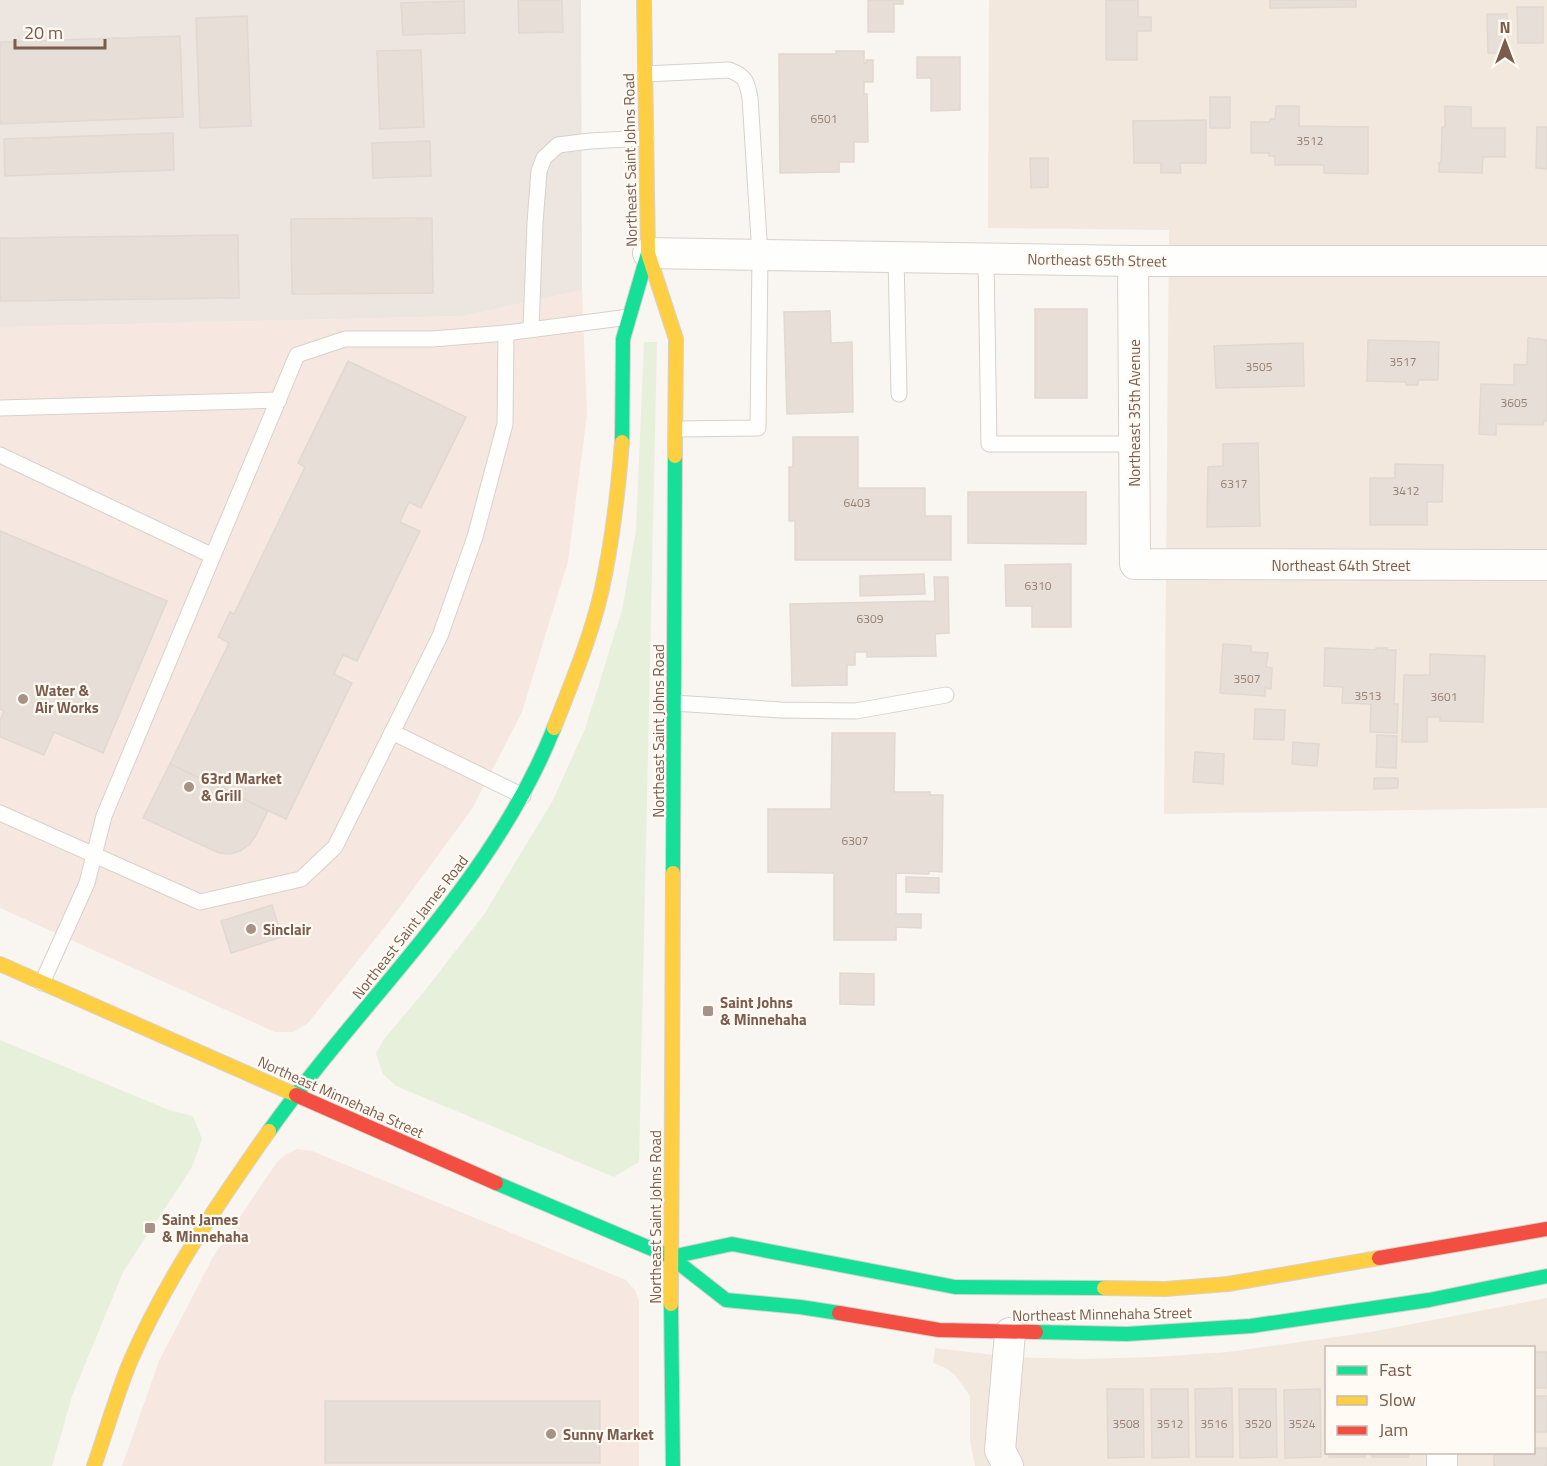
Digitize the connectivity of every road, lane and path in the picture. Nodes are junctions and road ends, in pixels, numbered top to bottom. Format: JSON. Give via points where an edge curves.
{"nodes":[{"id":1,"x":644,"y":0,"type":"edge"},
{"id":2,"x":645,"y":74,"type":"junction"},
{"id":3,"x":646,"y":138,"type":"junction"},
{"id":4,"x":648,"y":253,"type":"junction"},
{"id":5,"x":760,"y":255,"type":"junction"},
{"id":6,"x":896,"y":257,"type":"junction"},
{"id":7,"x":986,"y":259,"type":"junction"},
{"id":8,"x":1133,"y":261,"type":"junction"},
{"id":9,"x":1547,"y":261,"type":"edge"},
{"id":10,"x":629,"y":317,"type":"junction"},
{"id":11,"x":531,"y":329,"type":"junction"},
{"id":12,"x":506,"y":333,"type":"junction"},
{"id":13,"x":898,"y":394,"type":"dead end"},
{"id":14,"x":279,"y":400,"type":"junction"},
{"id":15,"x":0,"y":408,"type":"edge"},
{"id":16,"x":676,"y":429,"type":"junction"},
{"id":17,"x":1134,"y":444,"type":"junction"},
{"id":18,"x":0,"y":455,"type":"edge"},
{"id":19,"x":213,"y":556,"type":"junction"},
{"id":20,"x":1135,"y":564,"type":"joint"},
{"id":21,"x":1547,"y":565,"type":"edge"},
{"id":22,"x":946,"y":695,"type":"dead end"},
{"id":23,"x":674,"y":703,"type":"junction"},
{"id":24,"x":392,"y":732,"type":"junction"},
{"id":25,"x":523,"y":796,"type":"junction"},
{"id":26,"x":0,"y":813,"type":"edge"},
{"id":27,"x":94,"y":855,"type":"junction"},
{"id":28,"x":0,"y":964,"type":"edge"},
{"id":29,"x":42,"y":982,"type":"junction"},
{"id":30,"x":296,"y":1094,"type":"junction"},
{"id":31,"x":1547,"y":1229,"type":"edge"},
{"id":32,"x":671,"y":1257,"type":"junction"},
{"id":33,"x":1547,"y":1276,"type":"edge"},
{"id":34,"x":1010,"y":1333,"type":"junction"},
{"id":35,"x":94,"y":1466,"type":"edge"},
{"id":36,"x":673,"y":1466,"type":"edge"},
{"id":37,"x":1008,"y":1466,"type":"edge"}],
"edges":[{"from":1,"to":2,"type":"main road","name":"Northeast Saint Johns Road"},
{"from":2,"to":3,"type":"main road","name":"Northeast Saint Johns Road"},
{"from":2,"to":5,"type":"lane","via":[[729,70],[740,74],[747,83]]},
{"from":3,"to":4,"type":"main road","name":"Northeast Saint Johns Road"},
{"from":3,"to":11,"type":"lane","via":[[558,145],[544,158],[539,171],[535,223]]},
{"from":4,"to":5,"type":"street","name":"Northeast 65th Street"},
{"from":4,"to":10,"type":"main road","name":"Northeast Saint James Road"},
{"from":4,"to":16,"type":"main road","name":"Northeast Saint Johns Road","via":[[676,339]]},
{"from":5,"to":6,"type":"street","name":"Northeast 65th Street"},
{"from":5,"to":16,"type":"lane","via":[[758,428]]},
{"from":6,"to":7,"type":"street","name":"Northeast 65th Street"},
{"from":6,"to":13,"type":"lane"},
{"from":7,"to":8,"type":"street","name":"Northeast 65th Street"},
{"from":7,"to":17,"type":"lane","via":[[989,444]]},
{"from":8,"to":9,"type":"street","name":"Northeast 65th Street"},
{"from":8,"to":17,"type":"street","name":"Northeast 35th Avenue"},
{"from":10,"to":11,"type":"lane"},
{"from":10,"to":25,"type":"main road","name":"Northeast Saint James Road","via":[[623,339],[619,480],[600,593],[584,652]]},
{"from":11,"to":12,"type":"lane"},
{"from":12,"to":14,"type":"lane","via":[[432,339],[345,339],[297,355]]},
{"from":12,"to":24,"type":"lane","via":[[505,424],[475,537],[440,636]]},
{"from":14,"to":15,"type":"lane"},
{"from":14,"to":19,"type":"lane"},
{"from":16,"to":23,"type":"main road","name":"Northeast Saint Johns Road"},
{"from":17,"to":20,"type":"street","name":"Northeast 35th Avenue"},
{"from":18,"to":19,"type":"lane"},
{"from":19,"to":27,"type":"lane","via":[[104,816]]},
{"from":20,"to":21,"type":"street","name":"Northeast 64th Street"},
{"from":22,"to":23,"type":"lane","via":[[856,711]]},
{"from":23,"to":32,"type":"main road","name":"Northeast Saint Johns Road"},
{"from":24,"to":25,"type":"lane"},
{"from":24,"to":27,"type":"lane","via":[[335,847],[301,879],[200,902]]},
{"from":25,"to":30,"type":"main road","name":"Northeast Saint James Road","via":[[461,892]]},
{"from":26,"to":27,"type":"lane"},
{"from":27,"to":29,"type":"lane","via":[[87,883]]},
{"from":28,"to":29,"type":"main road","name":"Northeast Minnehaha Street"},
{"from":29,"to":30,"type":"main road","name":"Northeast Minnehaha Street"},
{"from":30,"to":32,"type":"main road","name":"Northeast Minnehaha Street"},
{"from":30,"to":35,"type":"main road","name":"Northeast Saint James Road","via":[[229,1187],[167,1286],[130,1363]]},
{"from":31,"to":32,"type":"main road","name":"Northeast Minnehaha Street","via":[[1228,1284],[1165,1289],[955,1287],[732,1244]]},
{"from":32,"to":34,"type":"main road","name":"Northeast Minnehaha Street","via":[[726,1300],[800,1307],[939,1330]]},
{"from":32,"to":36,"type":"main road","name":"Northeast Saint Johns Road"},
{"from":33,"to":34,"type":"main road","name":"Northeast Minnehaha Street","via":[[1429,1300],[1251,1326],[1127,1334]]},
{"from":34,"to":37,"type":"street","via":[[1000,1450]]}]}
